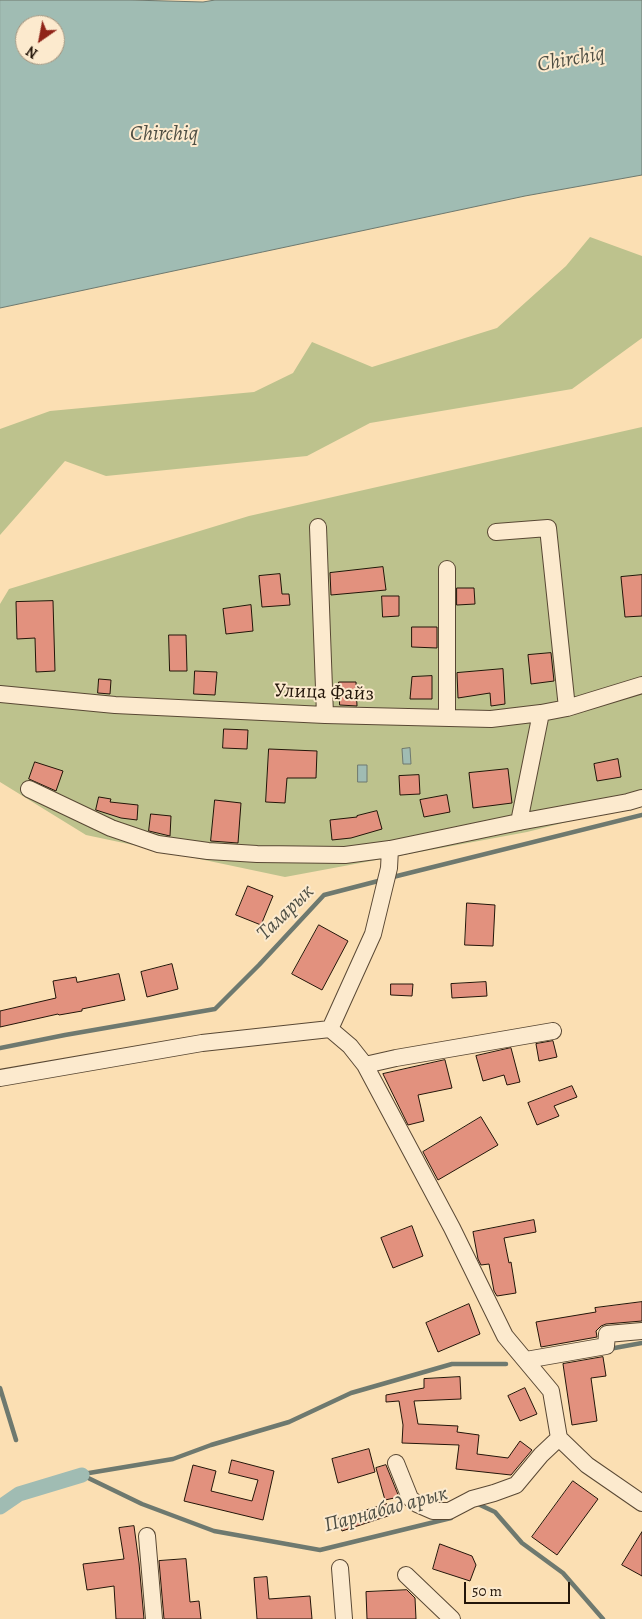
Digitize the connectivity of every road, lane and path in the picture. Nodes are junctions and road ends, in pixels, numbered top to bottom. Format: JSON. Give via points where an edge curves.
{"nodes":[{"id":1,"x":318,"y":526,"type":"dead end"},
{"id":2,"x":496,"y":532,"type":"dead end"},
{"id":3,"x":447,"y":569,"type":"dead end"},
{"id":4,"x":642,"y":685,"type":"edge"},
{"id":5,"x":0,"y":694,"type":"edge"},
{"id":6,"x":567,"y":708,"type":"junction"},
{"id":7,"x":541,"y":713,"type":"junction"},
{"id":8,"x":325,"y":715,"type":"junction"},
{"id":9,"x":447,"y":718,"type":"junction"},
{"id":10,"x":29,"y":789,"type":"dead end"},
{"id":11,"x":642,"y":798,"type":"edge"},
{"id":12,"x":519,"y":822,"type":"junction"},
{"id":13,"x":390,"y":849,"type":"junction"},
{"id":14,"x":330,"y":1029,"type":"junction"},
{"id":15,"x":553,"y":1031,"type":"dead end"},
{"id":16,"x":365,"y":1065,"type":"junction"},
{"id":17,"x":0,"y":1078,"type":"edge"},
{"id":18,"x":642,"y":1332,"type":"edge"},
{"id":19,"x":526,"y":1360,"type":"junction"},
{"id":20,"x":559,"y":1438,"type":"junction"},
{"id":21,"x":396,"y":1463,"type":"dead end"},
{"id":22,"x":642,"y":1503,"type":"edge"},
{"id":23,"x":147,"y":1536,"type":"dead end"},
{"id":24,"x":340,"y":1568,"type":"dead end"},
{"id":25,"x":406,"y":1575,"type":"dead end"},
{"id":26,"x":154,"y":1619,"type":"edge"},
{"id":27,"x":344,"y":1619,"type":"edge"},
{"id":28,"x":452,"y":1619,"type":"edge"}],
"edges":[{"from":1,"to":8,"type":"street"},
{"from":2,"to":6,"type":"street","via":[[548,528]]},
{"from":3,"to":9,"type":"street"},
{"from":4,"to":6,"type":"street","name":"Улица Файз"},
{"from":5,"to":8,"type":"street","name":"Улица Файз","via":[[115,705]]},
{"from":6,"to":7,"type":"street","name":"Улица Файз"},
{"from":7,"to":9,"type":"street","name":"Улица Файз","via":[[491,719]]},
{"from":7,"to":12,"type":"street"},
{"from":8,"to":9,"type":"street","name":"Улица Файз"},
{"from":10,"to":13,"type":"street","via":[[111,828],[158,844],[257,854],[345,855]]},
{"from":11,"to":12,"type":"street"},
{"from":12,"to":13,"type":"street"},
{"from":13,"to":14,"type":"street","via":[[373,934]]},
{"from":14,"to":16,"type":"street"},
{"from":14,"to":17,"type":"street","via":[[202,1043]]},
{"from":15,"to":16,"type":"street"},
{"from":16,"to":19,"type":"street","via":[[505,1336]]},
{"from":18,"to":19,"type":"street","via":[[607,1334],[606,1346]]},
{"from":19,"to":20,"type":"street","via":[[551,1391]]},
{"from":20,"to":21,"type":"street","via":[[516,1485],[472,1498],[449,1511],[433,1512],[410,1498]]},
{"from":20,"to":22,"type":"street","via":[[587,1465]]},
{"from":23,"to":26,"type":"street"},
{"from":24,"to":27,"type":"street"},
{"from":25,"to":28,"type":"street"}]}
